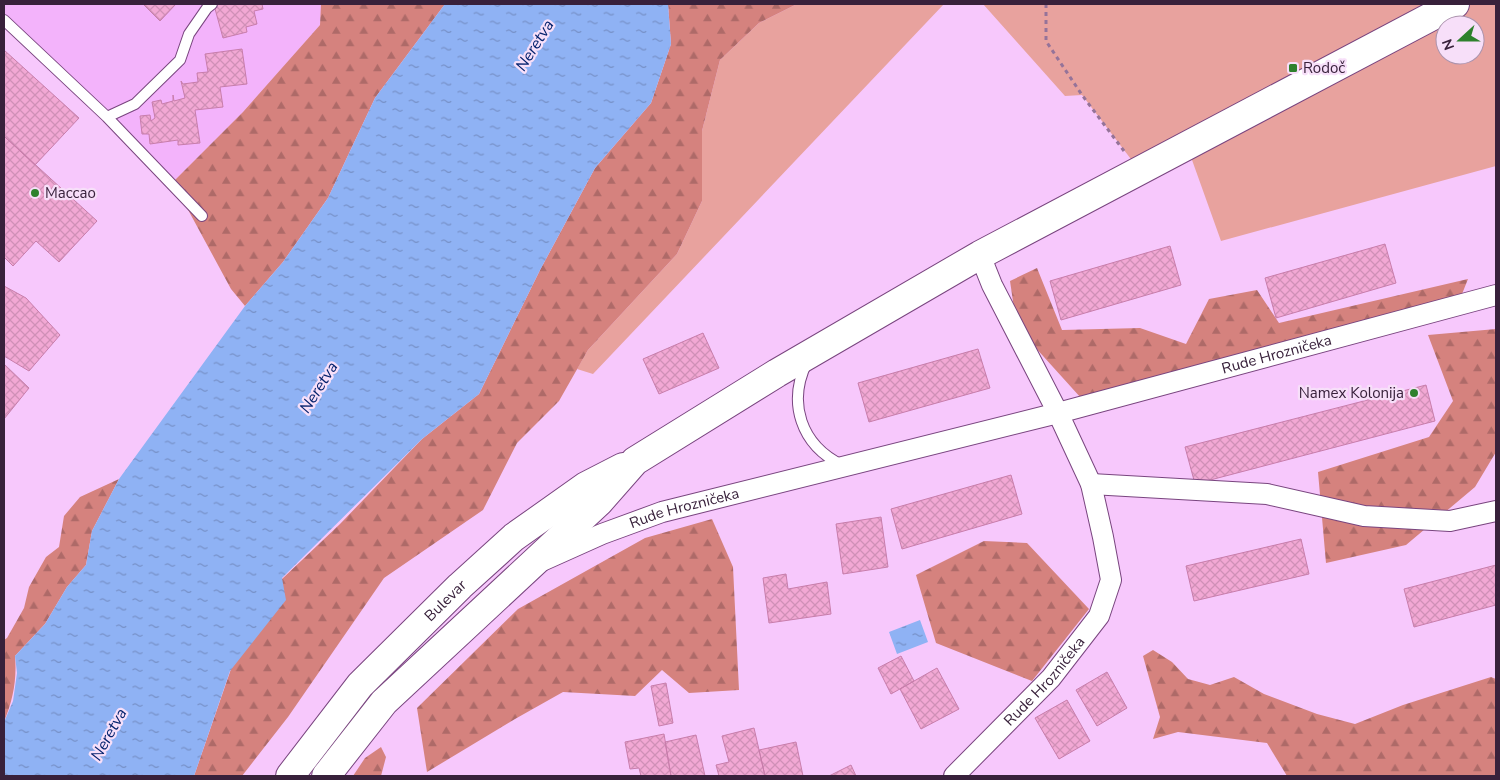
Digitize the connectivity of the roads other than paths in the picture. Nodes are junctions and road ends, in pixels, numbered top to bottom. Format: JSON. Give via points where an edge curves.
{"nodes":[{"id":1,"x":212,"y":4,"type":"edge"},
{"id":2,"x":1455,"y":4,"type":"edge"},
{"id":3,"x":4,"y":20,"type":"edge"},
{"id":4,"x":107,"y":117,"type":"junction"},
{"id":5,"x":202,"y":216,"type":"dead end"},
{"id":6,"x":980,"y":255,"type":"junction"},
{"id":7,"x":1496,"y":295,"type":"edge"},
{"id":8,"x":813,"y":352,"type":"junction"},
{"id":9,"x":1058,"y":413,"type":"junction"},
{"id":10,"x":635,"y":461,"type":"junction"},
{"id":11,"x":846,"y":466,"type":"junction"},
{"id":12,"x":1091,"y":484,"type":"junction"},
{"id":13,"x":1496,"y":511,"type":"edge"},
{"id":14,"x":529,"y":567,"type":"junction"},
{"id":15,"x":290,"y":776,"type":"edge"},
{"id":16,"x":326,"y":776,"type":"edge"},
{"id":17,"x":954,"y":776,"type":"edge"}],
"edges":[{"from":1,"to":4,"type":"lane","via":[[190,34],[180,60],[135,104]]},
{"from":2,"to":6,"type":"main road"},
{"from":3,"to":4,"type":"lane"},
{"from":4,"to":5,"type":"lane"},
{"from":6,"to":8,"type":"main road"},
{"from":6,"to":9,"type":"street","name":"Rude Hrozničeka","via":[[992,286]]},
{"from":7,"to":9,"type":"street","name":"Rude Hrozničeka"},
{"from":8,"to":10,"type":"main road"},
{"from":8,"to":11,"type":"lane","via":[[798,391],[803,427],[821,452]]},
{"from":9,"to":11,"type":"street","name":"Rude Hrozničeka"},
{"from":9,"to":12,"type":"street","name":"Rude Hrozničeka"},
{"from":10,"to":14,"type":"main road","via":[[599,502]]},
{"from":10,"to":15,"type":"main road","name":"Bulevar","via":[[586,486],[514,537],[480,568],[360,686]]},
{"from":11,"to":14,"type":"street","name":"Rude Hrozničeka","via":[[662,512],[602,534]]},
{"from":12,"to":13,"type":"street","via":[[1267,494],[1364,516],[1450,521]]},
{"from":12,"to":17,"type":"street","name":"Rude Hrozničeka","via":[[1111,580],[1099,616],[1051,678]]},
{"from":14,"to":16,"type":"main road","via":[[384,702]]}]}
